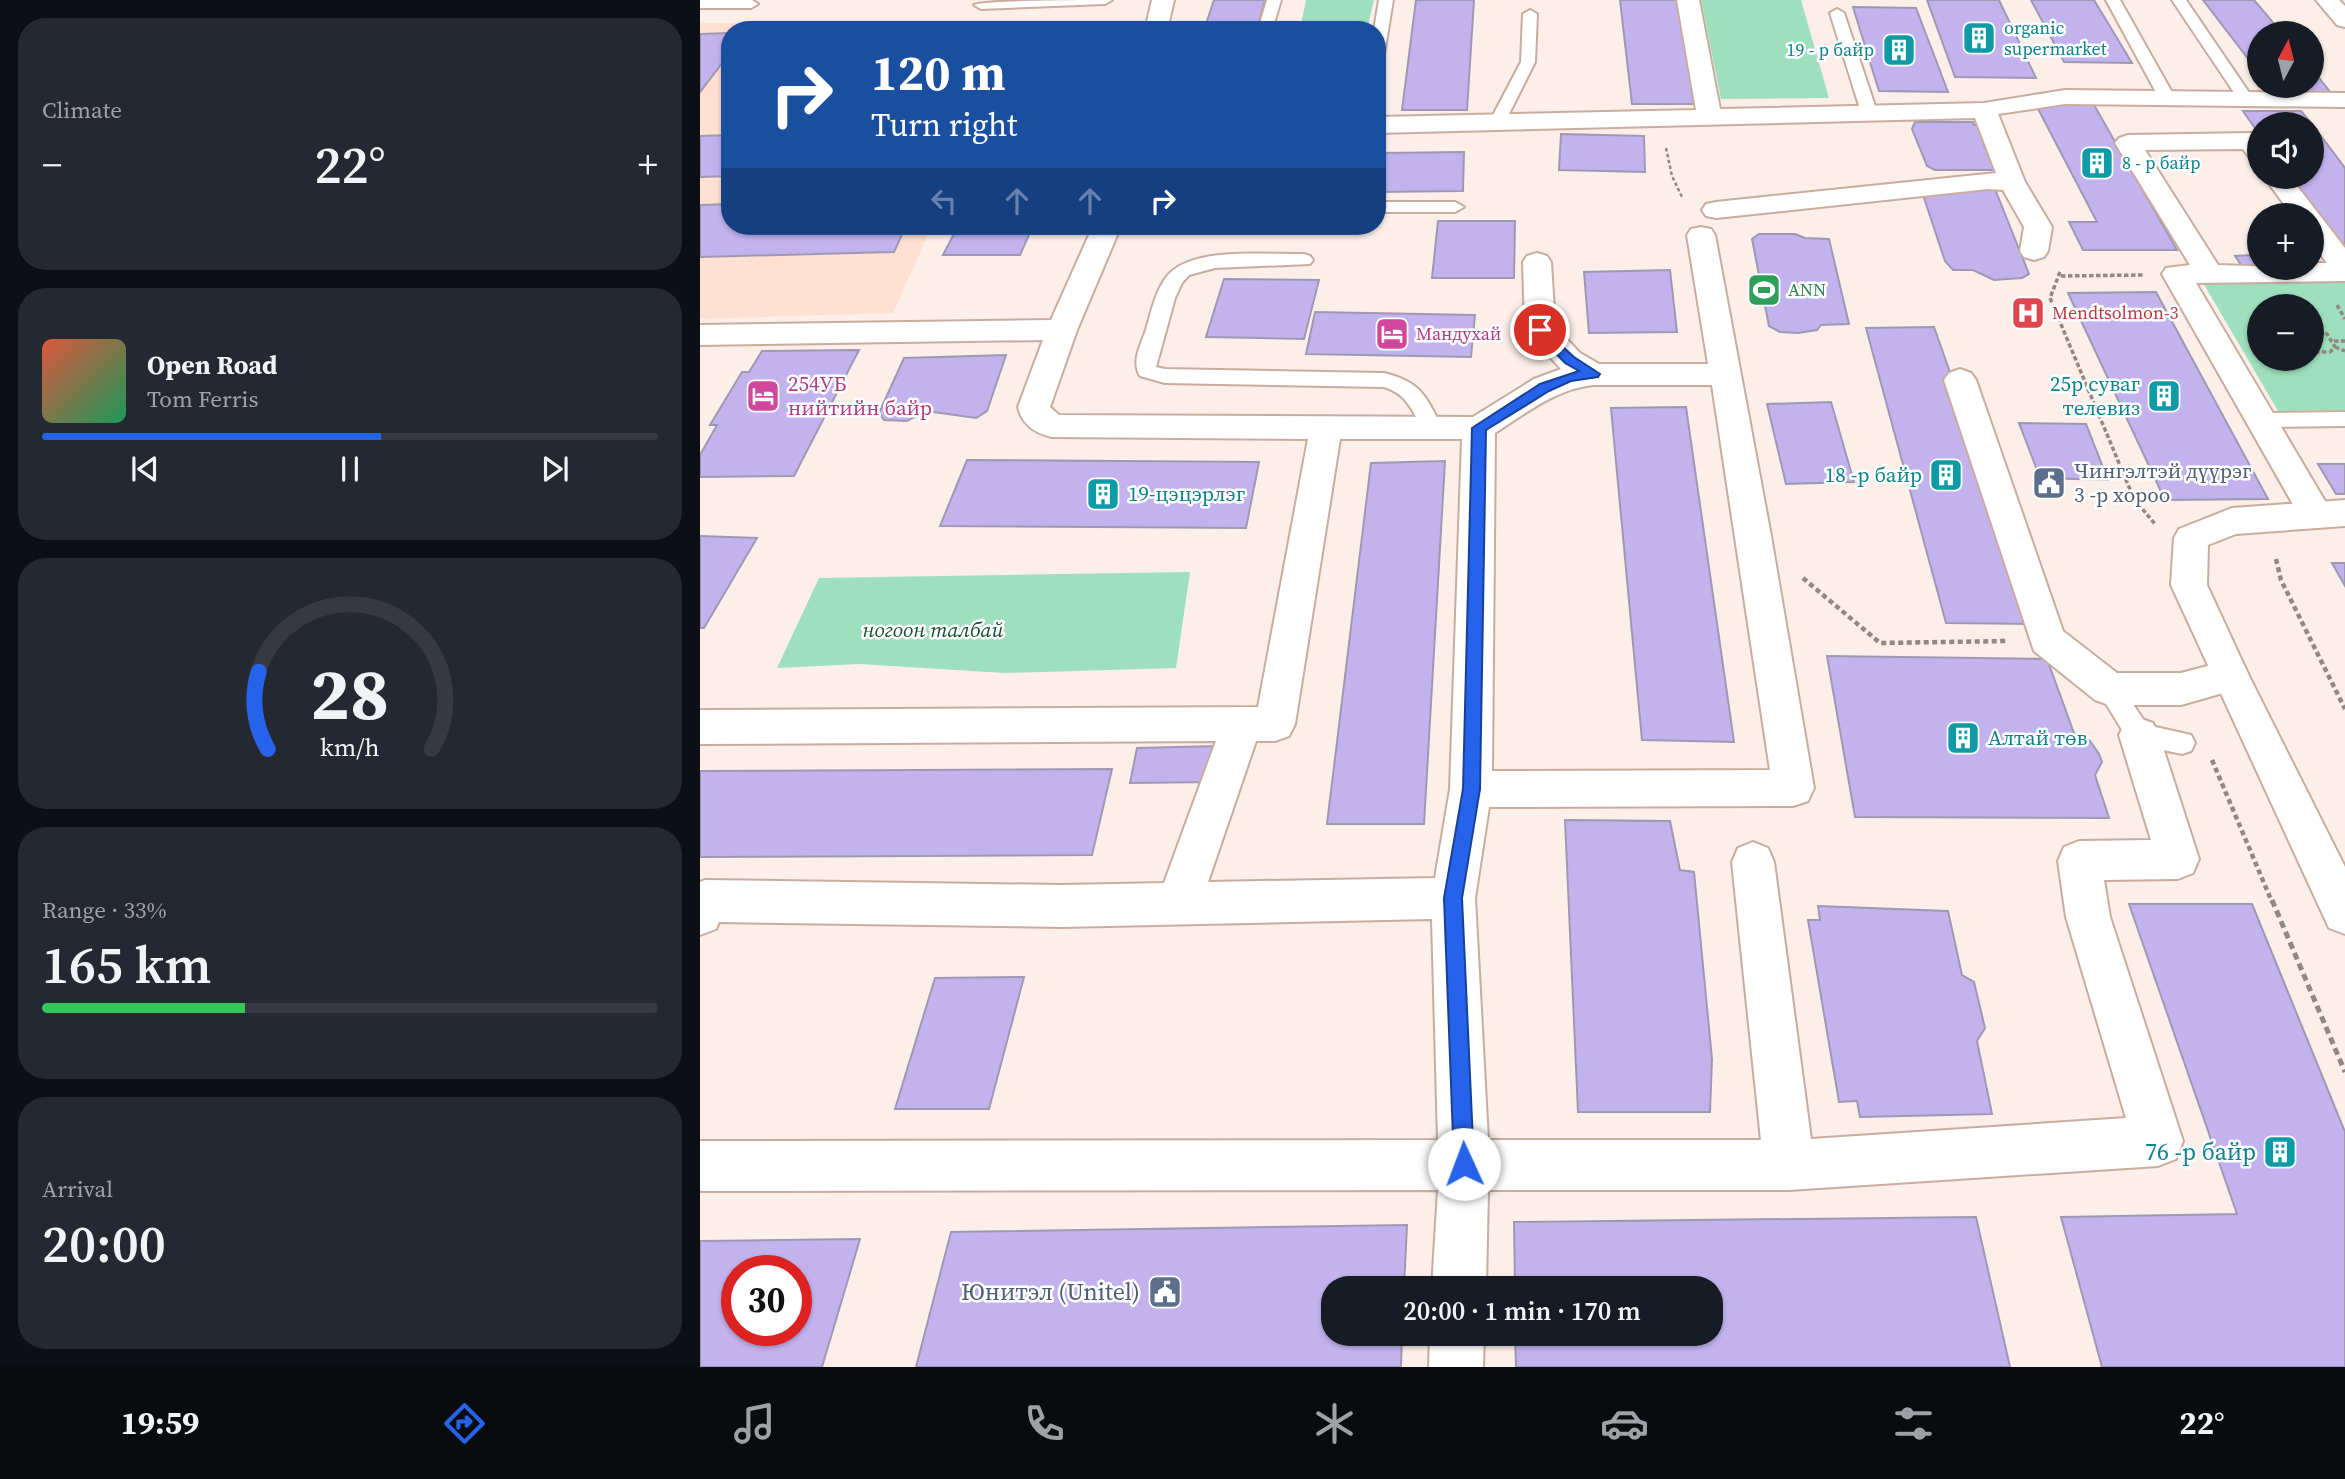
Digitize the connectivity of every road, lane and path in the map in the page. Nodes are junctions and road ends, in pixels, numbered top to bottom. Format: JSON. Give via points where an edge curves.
{"nodes":[{"id":1,"x":1105,"y":0,"type":"edge"},
{"id":2,"x":1163,"y":0,"type":"edge"},
{"id":3,"x":1274,"y":0,"type":"edge"},
{"id":4,"x":1386,"y":0,"type":"edge"},
{"id":5,"x":1688,"y":0,"type":"edge"},
{"id":6,"x":2113,"y":0,"type":"edge"},
{"id":7,"x":2179,"y":0,"type":"edge"},
{"id":8,"x":2327,"y":0,"type":"edge"},
{"id":9,"x":700,"y":4,"type":"edge"},
{"id":10,"x":751,"y":4,"type":"dead end"},
{"id":11,"x":981,"y":5,"type":"dead end"},
{"id":12,"x":1837,"y":13,"type":"dead end"},
{"id":13,"x":1530,"y":14,"type":"dead end"},
{"id":14,"x":2345,"y":20,"type":"edge"},
{"id":15,"x":1158,"y":21,"type":"edge"},
{"id":16,"x":1268,"y":21,"type":"edge"},
{"id":17,"x":1383,"y":21,"type":"edge"},
{"id":18,"x":2166,"y":96,"type":"junction"},
{"id":19,"x":2244,"y":97,"type":"junction"},
{"id":20,"x":2345,"y":100,"type":"edge"},
{"id":21,"x":1984,"y":110,"type":"junction"},
{"id":22,"x":1869,"y":112,"type":"junction"},
{"id":23,"x":1709,"y":115,"type":"junction"},
{"id":24,"x":1660,"y":116,"type":"junction"},
{"id":25,"x":1499,"y":121,"type":"junction"},
{"id":26,"x":1386,"y":124,"type":"edge"},
{"id":27,"x":2247,"y":141,"type":"edge"},
{"id":28,"x":2012,"y":182,"type":"junction"},
{"id":29,"x":2286,"y":189,"type":"edge"},
{"id":30,"x":2297,"y":203,"type":"edge"},
{"id":31,"x":1386,"y":207,"type":"edge"},
{"id":32,"x":1455,"y":207,"type":"dead end"},
{"id":33,"x":1716,"y":210,"type":"dead end"},
{"id":34,"x":1103,"y":235,"type":"edge"},
{"id":35,"x":1701,"y":235,"type":"joint"},
{"id":36,"x":2324,"y":246,"type":"edge"},
{"id":37,"x":2034,"y":251,"type":"dead end"},
{"id":38,"x":1304,"y":260,"type":"dead end"},
{"id":39,"x":1537,"y":262,"type":"dead end"},
{"id":40,"x":2059,"y":267,"type":"dead end"},
{"id":41,"x":2176,"y":274,"type":"junction"},
{"id":42,"x":2210,"y":274,"type":"junction"},
{"id":43,"x":2061,"y":276,"type":"junction"},
{"id":44,"x":2341,"y":279,"type":"edge"},
{"id":45,"x":2345,"y":320,"type":"edge"},
{"id":46,"x":1062,"y":330,"type":"junction"},
{"id":47,"x":2324,"y":333,"type":"edge"},
{"id":48,"x":700,"y":335,"type":"edge"},
{"id":49,"x":2334,"y":341,"type":"junction"},
{"id":50,"x":2345,"y":341,"type":"edge"},
{"id":51,"x":2335,"y":347,"type":"junction"},
{"id":52,"x":2345,"y":351,"type":"edge"},
{"id":53,"x":2324,"y":352,"type":"edge"},
{"id":54,"x":1593,"y":374,"type":"junction"},
{"id":55,"x":1724,"y":374,"type":"junction"},
{"id":56,"x":1960,"y":380,"type":"dead end"},
{"id":57,"x":2345,"y":419,"type":"edge"},
{"id":58,"x":2262,"y":420,"type":"junction"},
{"id":59,"x":1326,"y":427,"type":"junction"},
{"id":60,"x":1432,"y":428,"type":"junction"},
{"id":61,"x":1479,"y":428,"type":"junction"},
{"id":62,"x":2330,"y":513,"type":"edge"},
{"id":63,"x":1754,"y":536,"type":"junction"},
{"id":64,"x":2192,"y":538,"type":"junction"},
{"id":65,"x":2264,"y":556,"type":"dead end"},
{"id":66,"x":2048,"y":640,"type":"junction"},
{"id":67,"x":2230,"y":676,"type":"junction"},
{"id":68,"x":2109,"y":689,"type":"junction"},
{"id":69,"x":2181,"y":689,"type":"junction"},
{"id":70,"x":2345,"y":709,"type":"edge"},
{"id":71,"x":1241,"y":725,"type":"junction"},
{"id":72,"x":700,"y":727,"type":"edge"},
{"id":73,"x":2160,"y":739,"type":"joint"},
{"id":74,"x":1471,"y":789,"type":"junction"},
{"id":75,"x":1753,"y":862,"type":"dead end"},
{"id":76,"x":1453,"y":898,"type":"junction"},
{"id":77,"x":1178,"y":904,"type":"junction"},
{"id":78,"x":2345,"y":913,"type":"edge"},
{"id":79,"x":700,"y":914,"type":"edge"},
{"id":80,"x":2345,"y":1072,"type":"edge"},
{"id":81,"x":1464,"y":1164,"type":"junction"},
{"id":82,"x":1789,"y":1165,"type":"junction"},
{"id":83,"x":700,"y":1166,"type":"edge"},
{"id":84,"x":1459,"y":1276,"type":"edge"},
{"id":85,"x":1457,"y":1346,"type":"edge"},
{"id":86,"x":1456,"y":1367,"type":"edge"}],
"edges":[{"from":1,"to":11,"type":"lane"},
{"from":2,"to":15,"type":"street"},
{"from":3,"to":16,"type":"lane"},
{"from":4,"to":17,"type":"lane"},
{"from":5,"to":23,"type":"street"},
{"from":6,"to":18,"type":"lane"},
{"from":7,"to":19,"type":"lane"},
{"from":8,"to":14,"type":"street"},
{"from":9,"to":10,"type":"lane"},
{"from":12,"to":22,"type":"lane"},
{"from":13,"to":25,"type":"lane","via":[[1528,62]]},
{"from":18,"to":19,"type":"street"},
{"from":18,"to":21,"type":"street","via":[[2033,100]]},
{"from":19,"to":20,"type":"street"},
{"from":21,"to":22,"type":"street"},
{"from":21,"to":28,"type":"street"},
{"from":22,"to":23,"type":"street"},
{"from":23,"to":24,"type":"street"},
{"from":24,"to":25,"type":"street"},
{"from":24,"to":35,"type":"path","via":[[1672,177]]},
{"from":25,"to":26,"type":"street"},
{"from":27,"to":42,"type":"street","via":[[2128,143]]},
{"from":28,"to":33,"type":"street"},
{"from":28,"to":37,"type":"street","via":[[2038,227]]},
{"from":29,"to":30,"type":"street"},
{"from":31,"to":32,"type":"lane"},
{"from":34,"to":46,"type":"street"},
{"from":35,"to":55,"type":"street"},
{"from":36,"to":44,"type":"street"},
{"from":38,"to":60,"type":"lane","via":[[1213,262],[1186,269],[1174,279],[1145,363],[1147,371],[1165,376],[1384,380],[1404,384]]},
{"from":39,"to":54,"type":"street","via":[[1540,330],[1569,360]]},
{"from":40,"to":43,"type":"path"},
{"from":41,"to":42,"type":"street"},
{"from":41,"to":43,"type":"path"},
{"from":41,"to":58,"type":"street"},
{"from":42,"to":44,"type":"street"},
{"from":43,"to":64,"type":"path","via":[[2050,298],[2134,499],[2155,523]]},
{"from":44,"to":45,"type":"path"},
{"from":46,"to":48,"type":"street"},
{"from":46,"to":59,"type":"street","via":[[1034,407],[1036,415],[1052,426]]},
{"from":47,"to":49,"type":"path"},
{"from":49,"to":50,"type":"path"},
{"from":49,"to":51,"type":"path"},
{"from":51,"to":52,"type":"path"},
{"from":51,"to":53,"type":"path"},
{"from":54,"to":55,"type":"street"},
{"from":54,"to":61,"type":"street","via":[[1545,387]]},
{"from":55,"to":63,"type":"street"},
{"from":56,"to":66,"type":"street"},
{"from":57,"to":58,"type":"lane"},
{"from":58,"to":62,"type":"street"},
{"from":59,"to":60,"type":"street"},
{"from":59,"to":71,"type":"street","via":[[1275,724]]},
{"from":60,"to":61,"type":"street"},
{"from":61,"to":74,"type":"street"},
{"from":62,"to":64,"type":"street","via":[[2232,521]]},
{"from":63,"to":66,"type":"path","via":[[1880,643]]},
{"from":63,"to":74,"type":"street","via":[[1793,788]]},
{"from":64,"to":67,"type":"street","via":[[2189,585]]},
{"from":65,"to":70,"type":"path","via":[[2276,559],[2281,580]]},
{"from":66,"to":68,"type":"street"},
{"from":67,"to":69,"type":"street"},
{"from":67,"to":78,"type":"street"},
{"from":68,"to":69,"type":"street"},
{"from":68,"to":73,"type":"lane"},
{"from":69,"to":80,"type":"path"},
{"from":71,"to":72,"type":"street"},
{"from":71,"to":77,"type":"street"},
{"from":73,"to":82,"type":"street","via":[[2178,859],[2079,861],[2088,917],[2158,1140]]},
{"from":74,"to":76,"type":"street"},
{"from":75,"to":82,"type":"street"},
{"from":76,"to":77,"type":"street"},
{"from":76,"to":81,"type":"street"},
{"from":77,"to":79,"type":"street","via":[[705,901]]},
{"from":81,"to":82,"type":"street"},
{"from":81,"to":83,"type":"street"},
{"from":81,"to":84,"type":"street"},
{"from":85,"to":86,"type":"street"}]}
